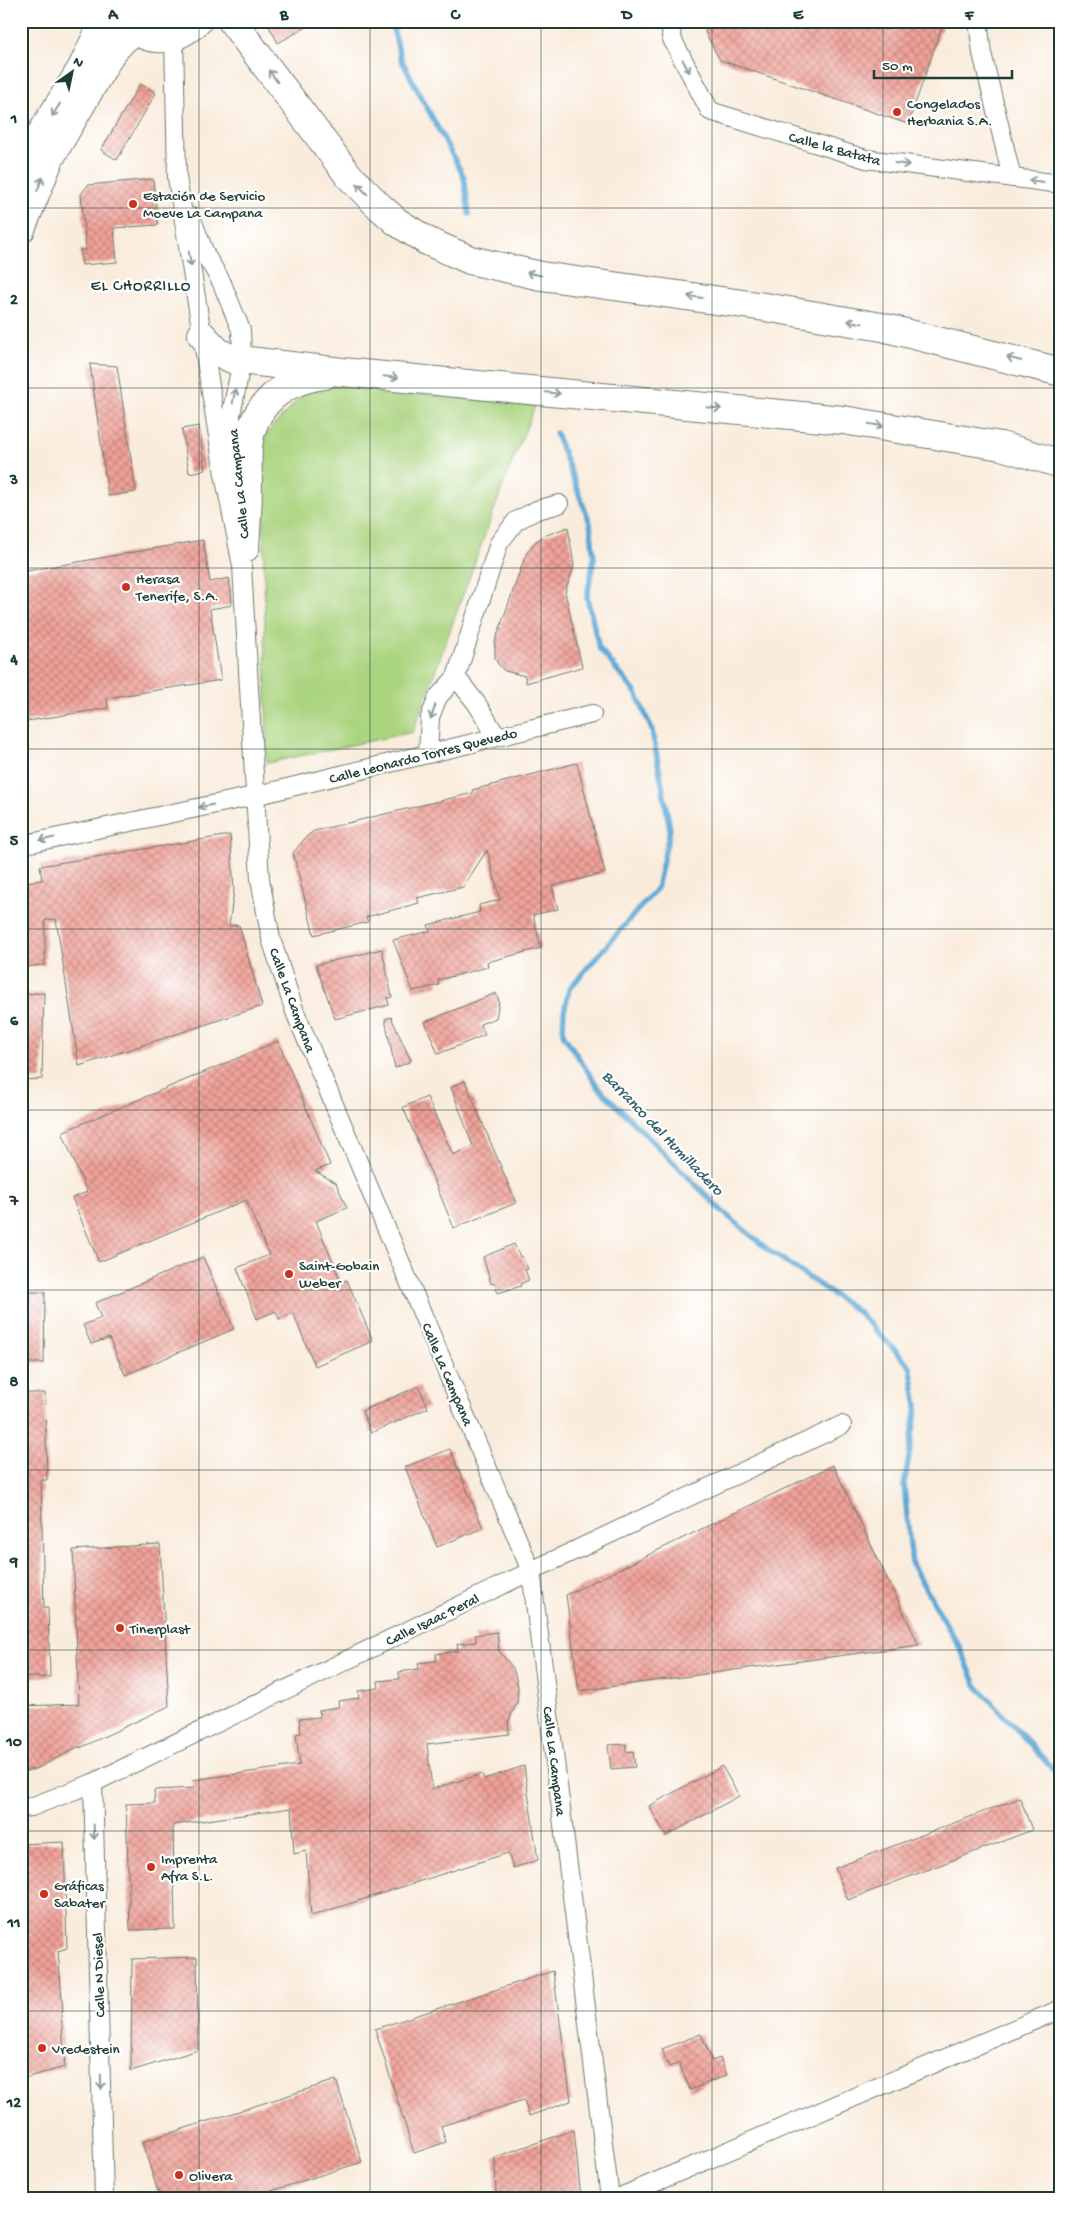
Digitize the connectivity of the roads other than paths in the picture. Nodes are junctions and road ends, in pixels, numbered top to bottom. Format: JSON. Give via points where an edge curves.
{"nodes":[{"id":1,"x":104,"y":21,"type":"edge"},
{"id":2,"x":198,"y":21,"type":"edge"},
{"id":3,"x":232,"y":21,"type":"edge"},
{"id":4,"x":672,"y":21,"type":"edge"},
{"id":5,"x":978,"y":21,"type":"edge"},
{"id":6,"x":130,"y":26,"type":"edge"},
{"id":7,"x":174,"y":37,"type":"junction"},
{"id":8,"x":21,"y":166,"type":"edge"},
{"id":9,"x":177,"y":177,"type":"junction"},
{"id":10,"x":1012,"y":178,"type":"junction"},
{"id":11,"x":1061,"y":184,"type":"edge"},
{"id":12,"x":21,"y":229,"type":"edge"},
{"id":13,"x":202,"y":335,"type":"junction"},
{"id":14,"x":242,"y":360,"type":"junction"},
{"id":15,"x":342,"y":372,"type":"junction"},
{"id":16,"x":1061,"y":372,"type":"edge"},
{"id":17,"x":1061,"y":464,"type":"edge"},
{"id":18,"x":559,"y":504,"type":"dead end"},
{"id":19,"x":244,"y":557,"type":"junction"},
{"id":20,"x":456,"y":677,"type":"junction"},
{"id":21,"x":592,"y":714,"type":"dead end"},
{"id":22,"x":497,"y":737,"type":"junction"},
{"id":23,"x":428,"y":754,"type":"junction"},
{"id":24,"x":254,"y":796,"type":"junction"},
{"id":25,"x":21,"y":844,"type":"edge"},
{"id":26,"x":842,"y":1425,"type":"dead end"},
{"id":27,"x":531,"y":1571,"type":"junction"},
{"id":28,"x":93,"y":1783,"type":"junction"},
{"id":29,"x":21,"y":1808,"type":"edge"},
{"id":30,"x":1061,"y":2009,"type":"edge"},
{"id":31,"x":104,"y":2198,"type":"edge"},
{"id":32,"x":610,"y":2198,"type":"edge"},
{"id":33,"x":618,"y":2198,"type":"edge"}],
"edges":[{"from":1,"to":8,"type":"main road","one_way":true,"via":[[82,68]]},
{"from":2,"to":7,"type":"main road"},
{"from":16,"to":3,"type":"main road","one_way":true,"via":[[882,327],[541,276],[470,260],[427,241],[398,222],[349,176]]},
{"from":4,"to":10,"type":"street","name":"Calle la Batata","one_way":true,"via":[[671,37],[710,111],[866,159]]},
{"from":5,"to":10,"type":"street","via":[[982,53]]},
{"from":6,"to":7,"type":"main road","via":[[152,38]]},
{"from":12,"to":6,"type":"main road","one_way":true,"via":[[50,158]]},
{"from":7,"to":9,"type":"street","name":"Calle La Campana"},
{"from":9,"to":13,"type":"street","name":"Calle La Campana","one_way":true},
{"from":9,"to":14,"type":"street","name":"Calle La Campana","via":[[206,256],[241,330]]},
{"from":11,"to":10,"type":"street","name":"Calle la Batata","one_way":true},
{"from":13,"to":14,"type":"main road","via":[[218,352]]},
{"from":13,"to":19,"type":"street","name":"Calle La Campana","via":[[224,474]]},
{"from":14,"to":15,"type":"main road"},
{"from":19,"to":14,"type":"street","name":"Calle La Campana","one_way":true,"via":[[231,415]]},
{"from":15,"to":17,"type":"main road","one_way":true,"via":[[843,420],[1001,446]]},
{"from":15,"to":19,"type":"main road","via":[[305,377],[279,389],[263,406],[252,428],[248,448]]},
{"from":18,"to":20,"type":"street","via":[[537,510],[516,521],[499,543]]},
{"from":19,"to":24,"type":"street","name":"Calle La Campana"},
{"from":20,"to":22,"type":"street"},
{"from":20,"to":23,"type":"street","one_way":true,"via":[[438,697],[430,717]]},
{"from":21,"to":22,"type":"street","name":"Calle Leonardo Torres Quevedo"},
{"from":22,"to":23,"type":"street","name":"Calle Leonardo Torres Quevedo"},
{"from":23,"to":24,"type":"street","name":"Calle Leonardo Torres Quevedo"},
{"from":24,"to":25,"type":"street","name":"Calle Leonardo Torres Quevedo","one_way":true},
{"from":24,"to":27,"type":"street","name":"Calle La Campana","via":[[260,879],[271,939],[296,1012]]},
{"from":26,"to":27,"type":"street","name":"Calle Isaac Peral"},
{"from":27,"to":28,"type":"street","name":"Calle Isaac Peral"},
{"from":27,"to":32,"type":"street","name":"Calle La Campana"},
{"from":28,"to":29,"type":"street","name":"Calle Isaac Peral"},
{"from":28,"to":31,"type":"street","name":"Calle N Diesel","one_way":true},
{"from":30,"to":33,"type":"street"}]}
